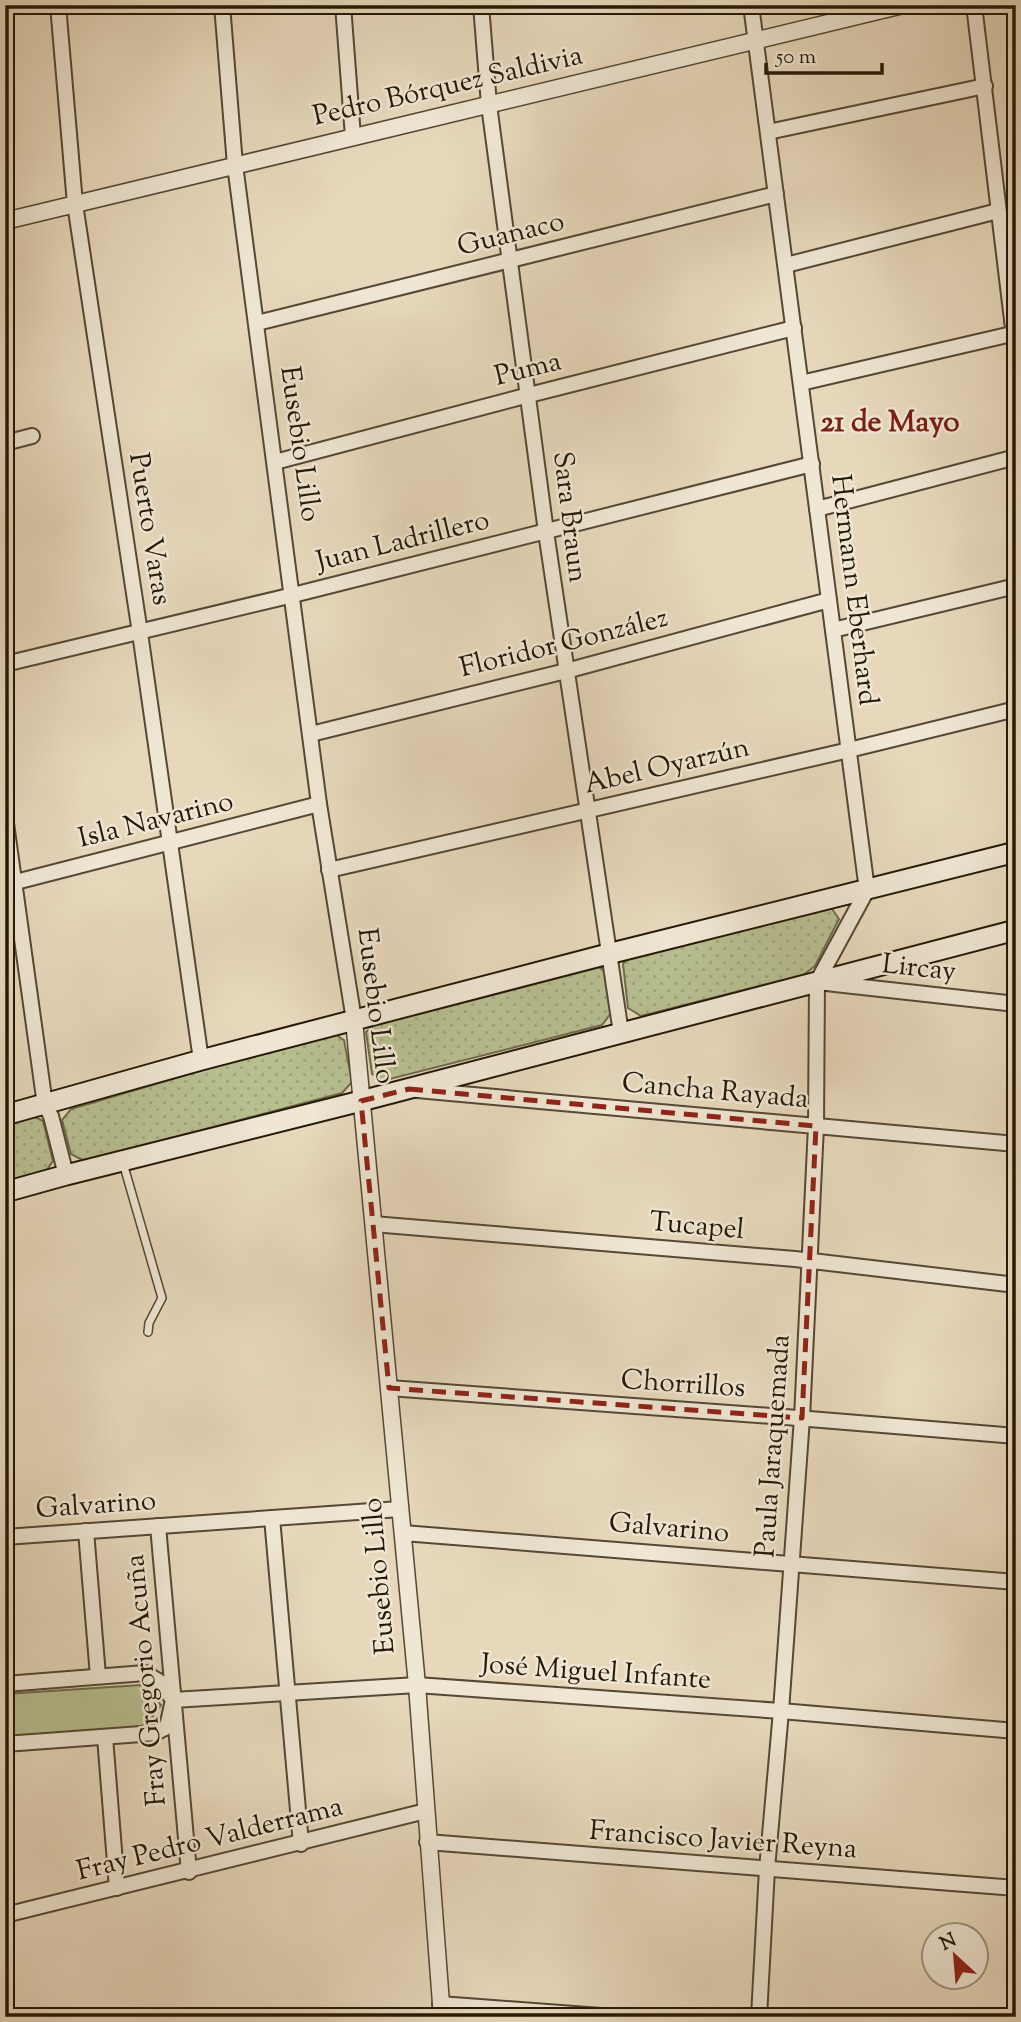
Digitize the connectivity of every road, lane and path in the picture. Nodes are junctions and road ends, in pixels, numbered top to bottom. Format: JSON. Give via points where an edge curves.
{"nodes":[{"id":1,"x":58,"y":5,"type":"edge"},
{"id":2,"x":222,"y":5,"type":"edge"},
{"id":3,"x":342,"y":5,"type":"edge"},
{"id":4,"x":481,"y":5,"type":"edge"},
{"id":5,"x":751,"y":5,"type":"edge"},
{"id":6,"x":903,"y":5,"type":"edge"},
{"id":7,"x":974,"y":5,"type":"edge"},
{"id":8,"x":756,"y":41,"type":"junction"},
{"id":9,"x":985,"y":86,"type":"junction"},
{"id":10,"x":489,"y":104,"type":"junction"},
{"id":11,"x":768,"y":132,"type":"junction"},
{"id":12,"x":353,"y":137,"type":"junction"},
{"id":13,"x":235,"y":165,"type":"junction"},
{"id":14,"x":776,"y":194,"type":"junction"},
{"id":15,"x":75,"y":204,"type":"junction"},
{"id":16,"x":998,"y":211,"type":"junction"},
{"id":17,"x":5,"y":220,"type":"edge"},
{"id":18,"x":510,"y":261,"type":"junction"},
{"id":19,"x":786,"y":265,"type":"junction"},
{"id":20,"x":257,"y":323,"type":"junction"},
{"id":21,"x":794,"y":328,"type":"junction"},
{"id":22,"x":1014,"y":333,"type":"edge"},
{"id":23,"x":1016,"y":353,"type":"edge"},
{"id":24,"x":801,"y":383,"type":"junction"},
{"id":25,"x":529,"y":395,"type":"junction"},
{"id":26,"x":32,"y":436,"type":"dead end"},
{"id":27,"x":5,"y":443,"type":"edge"},
{"id":28,"x":1016,"y":457,"type":"edge"},
{"id":29,"x":275,"y":462,"type":"junction"},
{"id":30,"x":811,"y":464,"type":"junction"},
{"id":31,"x":817,"y":509,"type":"junction"},
{"id":32,"x":546,"y":532,"type":"junction"},
{"id":33,"x":1016,"y":586,"type":"edge"},
{"id":34,"x":293,"y":595,"type":"junction"},
{"id":35,"x":829,"y":600,"type":"junction"},
{"id":36,"x":833,"y":630,"type":"junction"},
{"id":37,"x":140,"y":633,"type":"junction"},
{"id":38,"x":5,"y":664,"type":"edge"},
{"id":39,"x":566,"y":670,"type":"junction"},
{"id":40,"x":1016,"y":709,"type":"edge"},
{"id":41,"x":311,"y":734,"type":"junction"},
{"id":42,"x":849,"y":750,"type":"junction"},
{"id":43,"x":319,"y":804,"type":"junction"},
{"id":44,"x":586,"y":811,"type":"junction"},
{"id":45,"x":5,"y":816,"type":"edge"},
{"id":46,"x":168,"y":843,"type":"junction"},
{"id":47,"x":1016,"y":852,"type":"edge"},
{"id":48,"x":329,"y":870,"type":"junction"},
{"id":49,"x":10,"y":883,"type":"edge"},
{"id":50,"x":867,"y":890,"type":"junction"},
{"id":51,"x":1016,"y":930,"type":"edge"},
{"id":52,"x":608,"y":954,"type":"junction"},
{"id":53,"x":817,"y":982,"type":"junction"},
{"id":54,"x":1016,"y":1004,"type":"edge"},
{"id":55,"x":354,"y":1020,"type":"junction"},
{"id":56,"x":621,"y":1033,"type":"junction"},
{"id":57,"x":201,"y":1060,"type":"junction"},
{"id":58,"x":409,"y":1089,"type":"junction"},
{"id":59,"x":361,"y":1101,"type":"junction"},
{"id":60,"x":45,"y":1105,"type":"junction"},
{"id":61,"x":5,"y":1115,"type":"edge"},
{"id":62,"x":816,"y":1126,"type":"junction"},
{"id":63,"x":1016,"y":1144,"type":"edge"},
{"id":64,"x":122,"y":1160,"type":"junction"},
{"id":65,"x":66,"y":1175,"type":"junction"},
{"id":66,"x":5,"y":1192,"type":"edge"},
{"id":67,"x":373,"y":1224,"type":"junction"},
{"id":68,"x":810,"y":1261,"type":"junction"},
{"id":69,"x":1016,"y":1285,"type":"edge"},
{"id":70,"x":148,"y":1332,"type":"dead end"},
{"id":71,"x":389,"y":1388,"type":"junction"},
{"id":72,"x":802,"y":1418,"type":"junction"},
{"id":73,"x":1016,"y":1436,"type":"edge"},
{"id":74,"x":400,"y":1509,"type":"junction"},
{"id":75,"x":272,"y":1518,"type":"junction"},
{"id":76,"x":158,"y":1526,"type":"junction"},
{"id":77,"x":86,"y":1531,"type":"junction"},
{"id":78,"x":403,"y":1533,"type":"junction"},
{"id":79,"x":5,"y":1537,"type":"edge"},
{"id":80,"x":791,"y":1564,"type":"junction"},
{"id":81,"x":1016,"y":1582,"type":"edge"},
{"id":82,"x":97,"y":1676,"type":"junction"},
{"id":83,"x":5,"y":1684,"type":"edge"},
{"id":84,"x":417,"y":1685,"type":"junction"},
{"id":85,"x":288,"y":1693,"type":"junction"},
{"id":86,"x":173,"y":1700,"type":"junction"},
{"id":87,"x":781,"y":1711,"type":"junction"},
{"id":88,"x":1016,"y":1731,"type":"edge"},
{"id":89,"x":105,"y":1737,"type":"junction"},
{"id":90,"x":5,"y":1744,"type":"edge"},
{"id":91,"x":426,"y":1811,"type":"junction"},
{"id":92,"x":427,"y":1842,"type":"junction"},
{"id":93,"x":301,"y":1844,"type":"junction"},
{"id":94,"x":767,"y":1869,"type":"junction"},
{"id":95,"x":189,"y":1871,"type":"junction"},
{"id":96,"x":117,"y":1888,"type":"junction"},
{"id":97,"x":1016,"y":1888,"type":"edge"},
{"id":98,"x":5,"y":1916,"type":"edge"},
{"id":99,"x":441,"y":2010,"type":"edge"},
{"id":100,"x":614,"y":2017,"type":"edge"},
{"id":101,"x":759,"y":2017,"type":"edge"}],
"edges":[{"from":1,"to":15,"type":"street","name":"Puerto Varas"},
{"from":2,"to":13,"type":"street","name":"Eusebio Lillo"},
{"from":3,"to":12,"type":"street"},
{"from":4,"to":10,"type":"street","name":"Sara Braun"},
{"from":5,"to":8,"type":"street","name":"Hermann Eberhard"},
{"from":6,"to":8,"type":"street","name":"Pedro Bórquez Saldivia"},
{"from":7,"to":9,"type":"street"},
{"from":8,"to":10,"type":"street","name":"Pedro Bórquez Saldivia"},
{"from":8,"to":11,"type":"street","name":"Hermann Eberhard"},
{"from":9,"to":11,"type":"street"},
{"from":9,"to":16,"type":"street"},
{"from":10,"to":12,"type":"street","name":"Pedro Bórquez Saldivia"},
{"from":10,"to":18,"type":"street","name":"Sara Braun"},
{"from":11,"to":14,"type":"street","name":"Hermann Eberhard"},
{"from":12,"to":13,"type":"street","name":"Pedro Bórquez Saldivia"},
{"from":13,"to":15,"type":"street","name":"Pedro Bórquez Saldivia"},
{"from":13,"to":20,"type":"street","name":"Eusebio Lillo"},
{"from":14,"to":18,"type":"street","name":"Guanaco"},
{"from":14,"to":19,"type":"street","name":"Hermann Eberhard"},
{"from":15,"to":17,"type":"street","name":"Pedro Bórquez Saldivia"},
{"from":15,"to":37,"type":"street","name":"Puerto Varas"},
{"from":16,"to":19,"type":"street"},
{"from":16,"to":22,"type":"street"},
{"from":18,"to":20,"type":"street","name":"Guanaco"},
{"from":18,"to":25,"type":"street","name":"Sara Braun"},
{"from":19,"to":21,"type":"street","name":"Hermann Eberhard"},
{"from":20,"to":29,"type":"street","name":"Eusebio Lillo"},
{"from":21,"to":24,"type":"street","name":"Hermann Eberhard"},
{"from":21,"to":25,"type":"street","name":"Puma"},
{"from":22,"to":23,"type":"street"},
{"from":22,"to":24,"type":"street"},
{"from":24,"to":30,"type":"street","name":"Hermann Eberhard"},
{"from":25,"to":29,"type":"street","name":"Puma"},
{"from":25,"to":32,"type":"street","name":"Sara Braun"},
{"from":26,"to":27,"type":"street"},
{"from":28,"to":31,"type":"street"},
{"from":29,"to":34,"type":"street","name":"Eusebio Lillo"},
{"from":30,"to":31,"type":"street","name":"Hermann Eberhard"},
{"from":30,"to":32,"type":"street","name":"Juan Ladrillero"},
{"from":31,"to":35,"type":"street","name":"Hermann Eberhard"},
{"from":32,"to":34,"type":"street","name":"Juan Ladrillero"},
{"from":32,"to":39,"type":"street","name":"Sara Braun"},
{"from":33,"to":36,"type":"street"},
{"from":34,"to":37,"type":"street","name":"Juan Ladrillero"},
{"from":34,"to":41,"type":"street","name":"Eusebio Lillo"},
{"from":35,"to":36,"type":"street","name":"Hermann Eberhard"},
{"from":35,"to":39,"type":"street","name":"Floridor González"},
{"from":36,"to":42,"type":"street","name":"Hermann Eberhard"},
{"from":37,"to":38,"type":"street","name":"Juan Ladrillero"},
{"from":37,"to":46,"type":"street","name":"Puerto Varas"},
{"from":39,"to":41,"type":"street","name":"Floridor González"},
{"from":39,"to":44,"type":"street","name":"Sara Braun"},
{"from":40,"to":42,"type":"street","name":"Abel Oyarzún"},
{"from":41,"to":43,"type":"street","name":"Eusebio Lillo"},
{"from":42,"to":44,"type":"street","name":"Abel Oyarzún"},
{"from":42,"to":50,"type":"street","name":"Hermann Eberhard"},
{"from":43,"to":46,"type":"street","name":"Isla Navarino"},
{"from":43,"to":48,"type":"street","name":"Eusebio Lillo"},
{"from":44,"to":48,"type":"street","name":"Abel Oyarzún"},
{"from":44,"to":52,"type":"street","name":"Sara Braun"},
{"from":45,"to":49,"type":"street"},
{"from":46,"to":49,"type":"street","name":"Isla Navarino"},
{"from":46,"to":57,"type":"street","name":"Puerto Varas"},
{"from":47,"to":50,"type":"main road"},
{"from":48,"to":55,"type":"street","name":"Eusebio Lillo"},
{"from":49,"to":60,"type":"street"},
{"from":50,"to":52,"type":"main road"},
{"from":50,"to":53,"type":"street","name":"Paula Jaraquemada"},
{"from":51,"to":53,"type":"main road"},
{"from":52,"to":55,"type":"main road"},
{"from":52,"to":56,"type":"street","name":"Sara Braun"},
{"from":53,"to":54,"type":"street","name":"Lircay"},
{"from":53,"to":56,"type":"main road"},
{"from":53,"to":62,"type":"street","name":"Paula Jaraquemada"},
{"from":55,"to":57,"type":"main road"},
{"from":55,"to":59,"type":"street","name":"Eusebio Lillo"},
{"from":56,"to":58,"type":"main road"},
{"from":57,"to":60,"type":"main road"},
{"from":58,"to":59,"type":"main road"},
{"from":58,"to":62,"type":"street","name":"Cancha Rayada"},
{"from":59,"to":64,"type":"main road"},
{"from":59,"to":67,"type":"street","name":"Eusebio Lillo"},
{"from":60,"to":61,"type":"main road"},
{"from":60,"to":65,"type":"street"},
{"from":62,"to":63,"type":"street","name":"Cancha Rayada"},
{"from":62,"to":68,"type":"street","name":"Paula Jaraquemada"},
{"from":64,"to":65,"type":"main road"},
{"from":64,"to":70,"type":"lane","via":[[162,1298]]},
{"from":65,"to":66,"type":"main road"},
{"from":67,"to":68,"type":"street","name":"Tucapel"},
{"from":67,"to":71,"type":"street","name":"Eusebio Lillo"},
{"from":68,"to":69,"type":"street","name":"Tucapel"},
{"from":68,"to":72,"type":"street","name":"Paula Jaraquemada"},
{"from":71,"to":72,"type":"street","name":"Chorrillos"},
{"from":71,"to":74,"type":"street","name":"Eusebio Lillo"},
{"from":72,"to":73,"type":"street","name":"Chorrillos"},
{"from":72,"to":80,"type":"street","name":"Paula Jaraquemada"},
{"from":74,"to":75,"type":"street","name":"Galvarino"},
{"from":74,"to":78,"type":"street","name":"Eusebio Lillo"},
{"from":75,"to":76,"type":"street","name":"Galvarino"},
{"from":75,"to":85,"type":"street"},
{"from":76,"to":77,"type":"street","name":"Galvarino"},
{"from":76,"to":86,"type":"street","name":"Fray Gregorio Acuña"},
{"from":77,"to":79,"type":"street","name":"Galvarino"},
{"from":77,"to":82,"type":"street"},
{"from":78,"to":80,"type":"street","name":"Galvarino"},
{"from":78,"to":84,"type":"street","name":"Eusebio Lillo"},
{"from":80,"to":81,"type":"street","name":"Galvarino"},
{"from":80,"to":87,"type":"street","name":"Paula Jaraquemada"},
{"from":82,"to":83,"type":"street"},
{"from":82,"to":86,"type":"street","via":[[145,1674],[160,1682]]},
{"from":84,"to":85,"type":"street","name":"José Miguel Infante"},
{"from":84,"to":87,"type":"street","name":"José Miguel Infante"},
{"from":84,"to":91,"type":"street","name":"Eusebio Lillo"},
{"from":85,"to":86,"type":"street","name":"José Miguel Infante"},
{"from":85,"to":93,"type":"street"},
{"from":86,"to":89,"type":"street","via":[[167,1727],[155,1733]]},
{"from":86,"to":95,"type":"street","name":"Fray Gregorio Acuña"},
{"from":87,"to":88,"type":"street","name":"José Miguel Infante"},
{"from":87,"to":94,"type":"street","name":"Paula Jaraquemada"},
{"from":89,"to":90,"type":"street"},
{"from":89,"to":96,"type":"street"},
{"from":91,"to":92,"type":"street","name":"Eusebio Lillo"},
{"from":91,"to":93,"type":"street","name":"Fray Pedro Valderrama"},
{"from":92,"to":94,"type":"street","name":"Francisco Javier Reyna"},
{"from":92,"to":99,"type":"street","name":"Eusebio Lillo"},
{"from":93,"to":95,"type":"street","name":"Fray Pedro Valderrama"},
{"from":94,"to":97,"type":"street","name":"Francisco Javier Reyna"},
{"from":94,"to":101,"type":"street","name":"Paula Jaraquemada"},
{"from":95,"to":96,"type":"street","name":"Fray Pedro Valderrama"},
{"from":96,"to":98,"type":"street","name":"Fray Pedro Valderrama"},
{"from":99,"to":100,"type":"street"}]}
